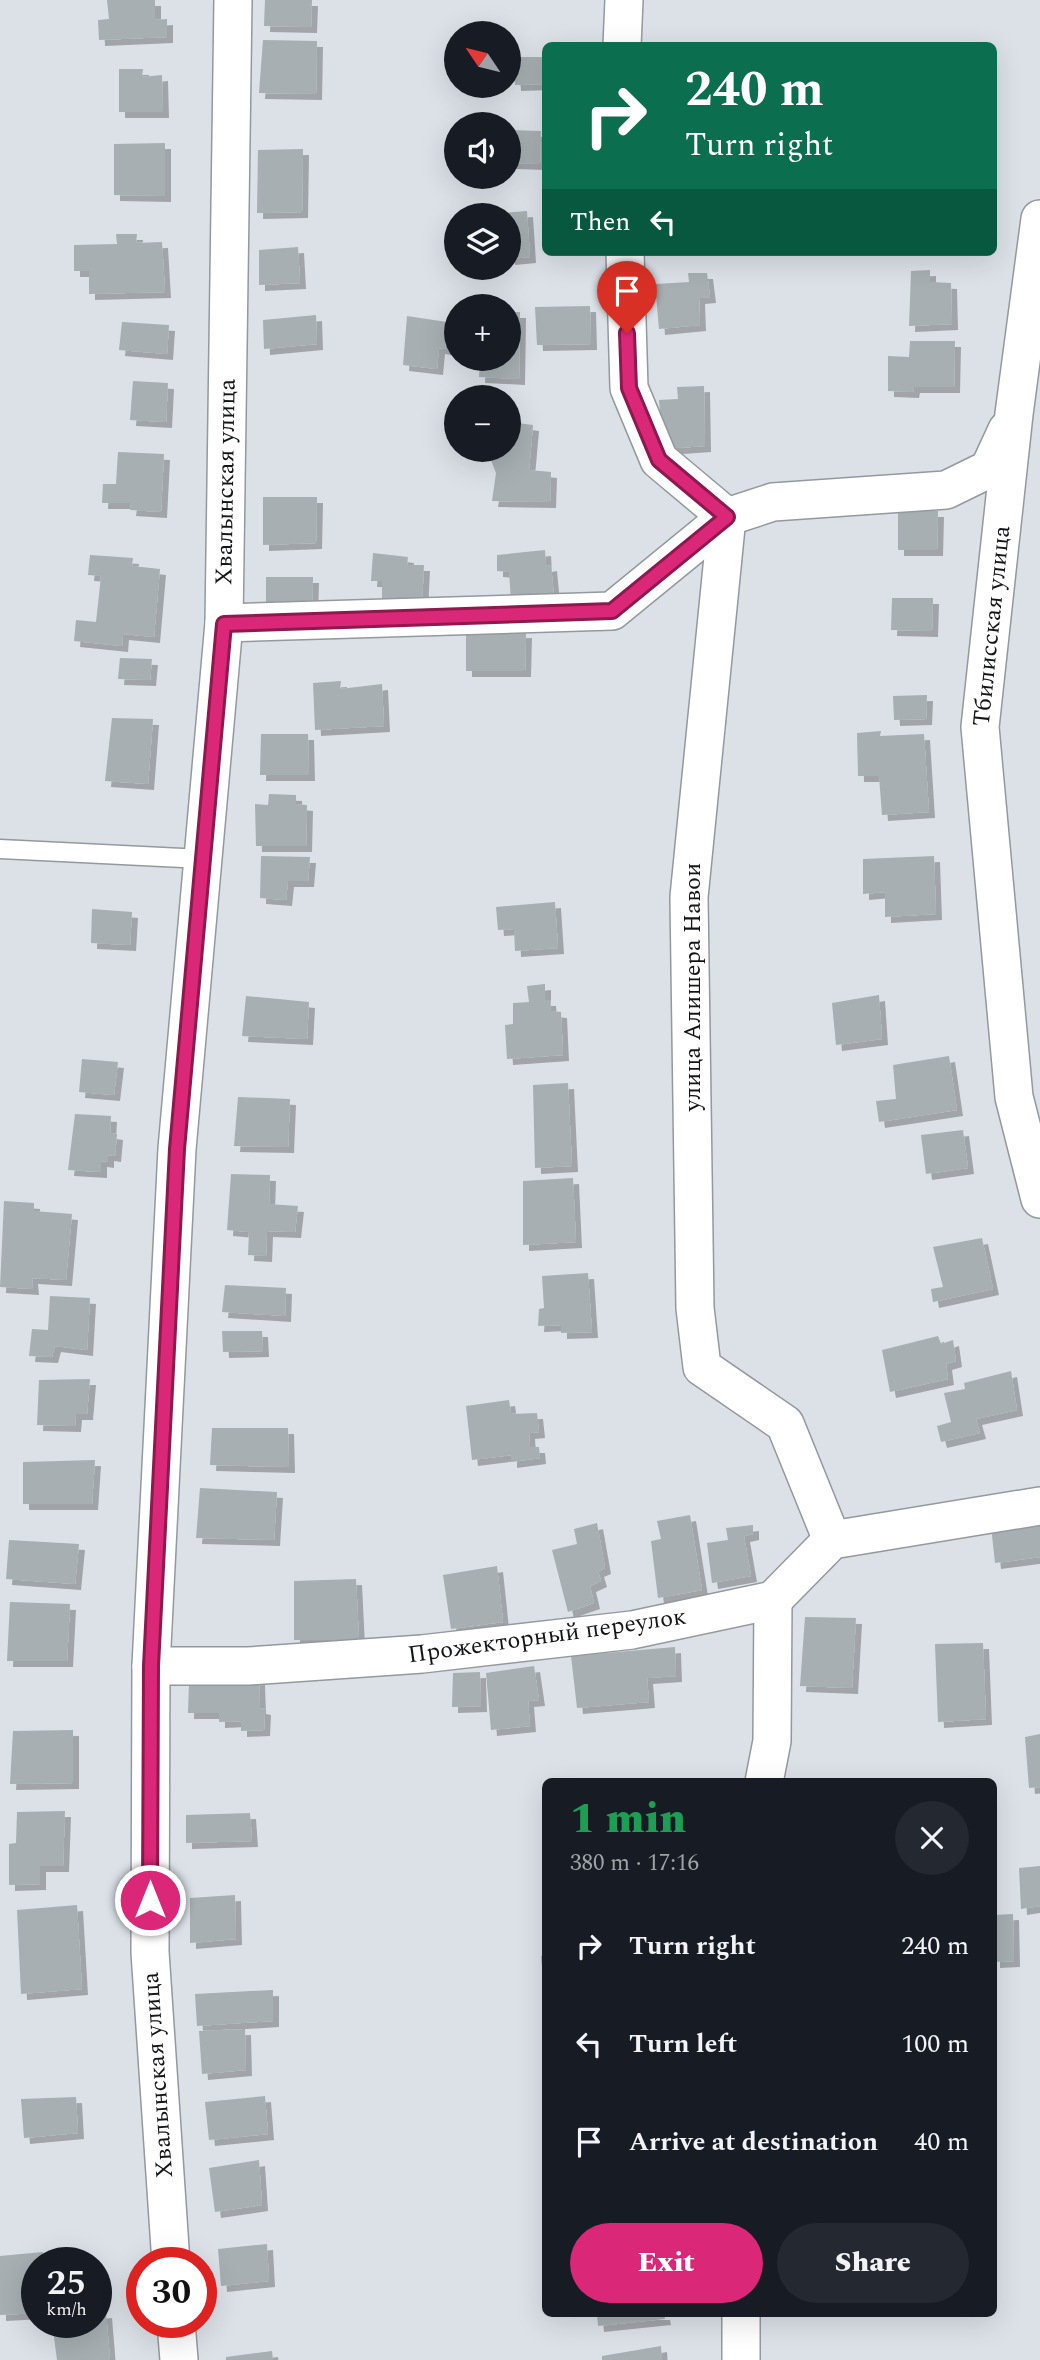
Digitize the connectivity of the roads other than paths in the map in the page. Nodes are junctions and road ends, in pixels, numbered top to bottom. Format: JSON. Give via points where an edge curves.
{"nodes":[{"id":1,"x":233,"y":0,"type":"edge"},
{"id":2,"x":624,"y":0,"type":"edge"},
{"id":3,"x":622,"y":42,"type":"edge"},
{"id":4,"x":1040,"y":219,"type":"edge"},
{"id":5,"x":625,"y":256,"type":"edge"},
{"id":6,"x":1027,"y":413,"type":"edge"},
{"id":7,"x":727,"y":517,"type":"junction"},
{"id":8,"x":224,"y":624,"type":"junction"},
{"id":9,"x":0,"y":849,"type":"edge"},
{"id":10,"x":203,"y":859,"type":"junction"},
{"id":11,"x":1040,"y":1199,"type":"edge"},
{"id":12,"x":1040,"y":1506,"type":"edge"},
{"id":13,"x":832,"y":1540,"type":"junction"},
{"id":14,"x":773,"y":1600,"type":"junction"},
{"id":15,"x":151,"y":1666,"type":"junction"},
{"id":16,"x":765,"y":1778,"type":"edge"},
{"id":17,"x":170,"y":2247,"type":"edge"},
{"id":18,"x":741,"y":2317,"type":"edge"},
{"id":19,"x":177,"y":2338,"type":"edge"},
{"id":20,"x":179,"y":2360,"type":"edge"},
{"id":21,"x":741,"y":2360,"type":"edge"}],
"edges":[{"from":1,"to":8,"type":"street","name":"Хвалынская улица"},
{"from":2,"to":3,"type":"street"},
{"from":4,"to":6,"type":"street","name":"Тбилисская улица"},
{"from":5,"to":7,"type":"street","via":[[629,388],[659,460]]},
{"from":6,"to":7,"type":"street","via":[[989,469],[946,490],[773,502]]},
{"from":6,"to":11,"type":"street","name":"Тбилисская улица","via":[[980,727],[1014,1097]]},
{"from":7,"to":8,"type":"street","via":[[612,611]]},
{"from":7,"to":13,"type":"street","name":"улица Алишера Навои","via":[[689,897],[695,1308],[702,1367],[785,1424]]},
{"from":8,"to":10,"type":"street","name":"Хвалынская улица"},
{"from":9,"to":10,"type":"lane"},
{"from":10,"to":15,"type":"street","name":"Хвалынская улица","via":[[177,1149]]},
{"from":12,"to":13,"type":"street"},
{"from":13,"to":14,"type":"street"},
{"from":14,"to":15,"type":"street","name":"Прожекторный переулок","via":[[632,1630],[500,1646],[249,1666]]},
{"from":14,"to":16,"type":"street","via":[[772,1741]]},
{"from":15,"to":17,"type":"street","name":"Хвалынская улица","via":[[150,1952]]},
{"from":18,"to":21,"type":"street"},
{"from":19,"to":20,"type":"street"}]}
